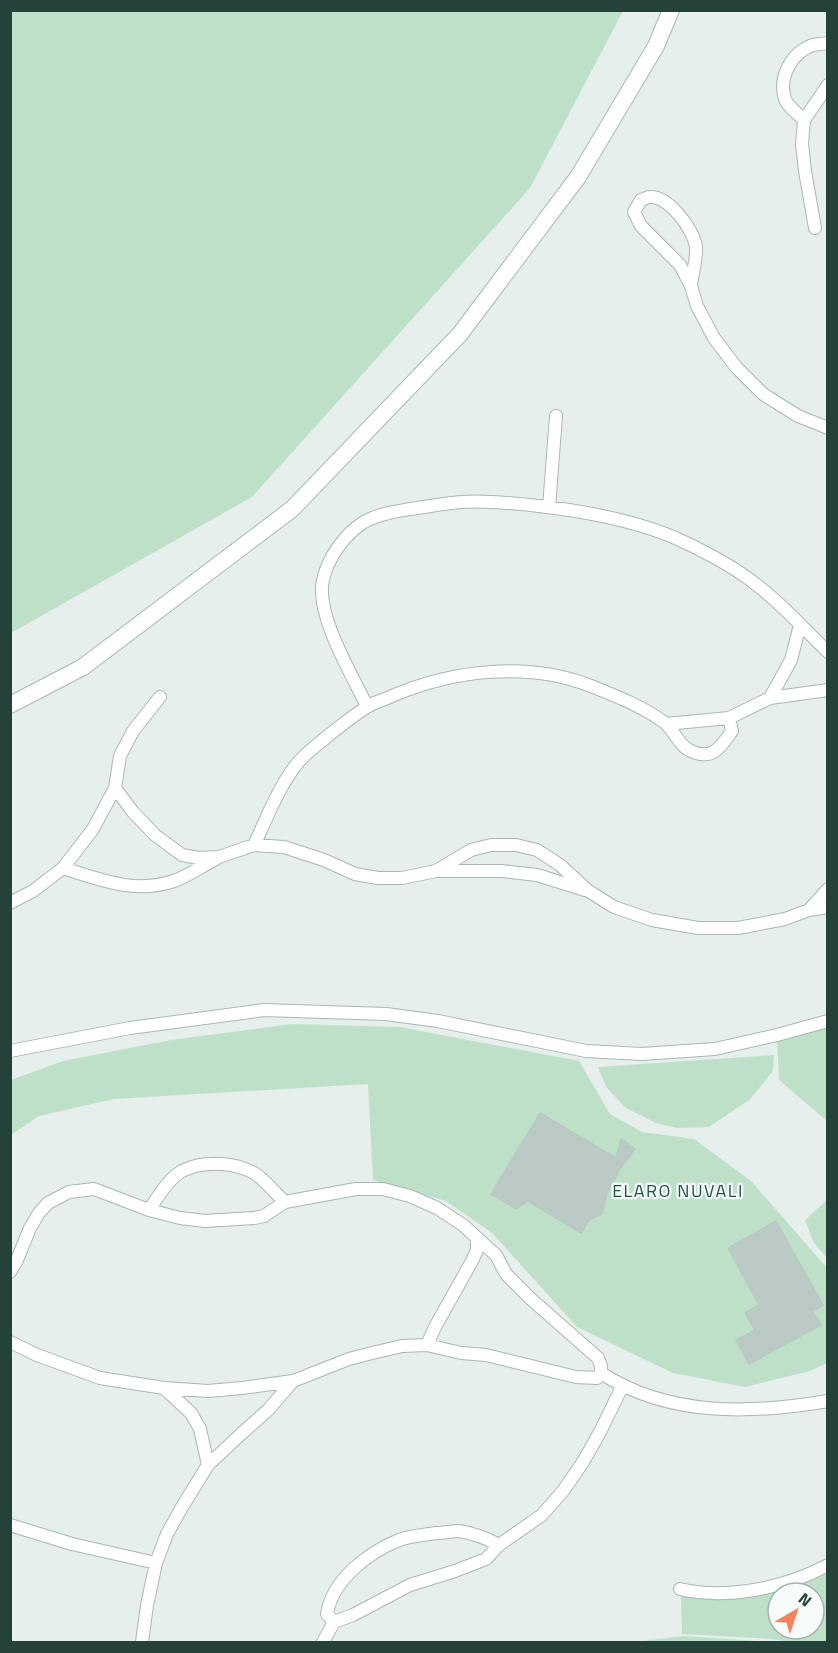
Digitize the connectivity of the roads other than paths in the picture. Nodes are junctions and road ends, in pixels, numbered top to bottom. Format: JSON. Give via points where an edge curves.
{"nodes":[{"id":1,"x":671,"y":10,"type":"edge"},
{"id":2,"x":828,"y":43,"type":"edge"},
{"id":3,"x":828,"y":85,"type":"edge"},
{"id":4,"x":804,"y":120,"type":"junction"},
{"id":5,"x":815,"y":228,"type":"dead end"},
{"id":6,"x":691,"y":286,"type":"junction"},
{"id":7,"x":556,"y":416,"type":"dead end"},
{"id":8,"x":828,"y":428,"type":"edge"},
{"id":9,"x":549,"y":507,"type":"junction"},
{"id":10,"x":800,"y":625,"type":"junction"},
{"id":11,"x":828,"y":652,"type":"edge"},
{"id":12,"x":828,"y":690,"type":"edge"},
{"id":13,"x":160,"y":697,"type":"dead end"},
{"id":14,"x":770,"y":698,"type":"junction"},
{"id":15,"x":10,"y":705,"type":"edge"},
{"id":16,"x":367,"y":706,"type":"junction"},
{"id":17,"x":729,"y":718,"type":"junction"},
{"id":18,"x":666,"y":724,"type":"junction"},
{"id":19,"x":115,"y":788,"type":"junction"},
{"id":20,"x":254,"y":845,"type":"junction"},
{"id":21,"x":219,"y":857,"type":"junction"},
{"id":22,"x":63,"y":868,"type":"junction"},
{"id":23,"x":435,"y":871,"type":"junction"},
{"id":24,"x":828,"y":889,"type":"edge"},
{"id":25,"x":587,"y":890,"type":"junction"},
{"id":26,"x":10,"y":903,"type":"edge"},
{"id":27,"x":828,"y":907,"type":"edge"},
{"id":28,"x":809,"y":910,"type":"junction"},
{"id":29,"x":828,"y":1021,"type":"edge"},
{"id":30,"x":10,"y":1051,"type":"edge"},
{"id":31,"x":285,"y":1203,"type":"junction"},
{"id":32,"x":149,"y":1210,"type":"junction"},
{"id":33,"x":477,"y":1238,"type":"junction"},
{"id":34,"x":10,"y":1272,"type":"edge"},
{"id":35,"x":10,"y":1341,"type":"edge"},
{"id":36,"x":427,"y":1345,"type":"junction"},
{"id":37,"x":601,"y":1373,"type":"junction"},
{"id":38,"x":293,"y":1381,"type":"junction"},
{"id":39,"x":623,"y":1385,"type":"junction"},
{"id":40,"x":164,"y":1388,"type":"junction"},
{"id":41,"x":828,"y":1401,"type":"edge"},
{"id":42,"x":208,"y":1466,"type":"junction"},
{"id":43,"x":10,"y":1525,"type":"edge"},
{"id":44,"x":499,"y":1545,"type":"junction"},
{"id":45,"x":156,"y":1563,"type":"junction"},
{"id":46,"x":828,"y":1565,"type":"edge"},
{"id":47,"x":680,"y":1589,"type":"dead end"},
{"id":48,"x":334,"y":1622,"type":"junction"},
{"id":49,"x":142,"y":1642,"type":"edge"},
{"id":50,"x":322,"y":1642,"type":"edge"}],
"edges":[{"from":1,"to":15,"type":"street","via":[[657,46],[578,177],[460,334],[292,509],[83,667]]},
{"from":2,"to":4,"type":"street","via":[[800,53],[788,66],[783,82],[785,101]]},
{"from":3,"to":4,"type":"street"},
{"from":4,"to":5,"type":"street","via":[[804,171]]},
{"from":6,"to":6,"type":"street","via":[[696,248],[691,231],[666,202],[651,196],[641,200],[634,212],[641,226],[680,266]]},
{"from":6,"to":8,"type":"street","via":[[714,338],[736,367],[763,393],[798,416]]},
{"from":7,"to":9,"type":"street"},
{"from":9,"to":10,"type":"street","via":[[630,522],[672,537],[758,585]]},
{"from":9,"to":16,"type":"street","via":[[463,502],[388,512],[351,531],[328,565],[322,597],[325,615]]},
{"from":10,"to":11,"type":"street"},
{"from":10,"to":14,"type":"street","via":[[790,660]]},
{"from":12,"to":14,"type":"street"},
{"from":13,"to":19,"type":"street","via":[[132,731],[120,756]]},
{"from":14,"to":17,"type":"street"},
{"from":16,"to":18,"type":"street","via":[[442,678],[489,672],[544,674],[589,685]]},
{"from":16,"to":20,"type":"street","via":[[298,763]]},
{"from":17,"to":18,"type":"street"},
{"from":17,"to":18,"type":"street","via":[[732,731],[719,750],[705,754],[691,752]]},
{"from":19,"to":21,"type":"street","via":[[155,835],[182,855]]},
{"from":19,"to":22,"type":"street","via":[[93,829]]},
{"from":20,"to":21,"type":"street"},
{"from":20,"to":23,"type":"street","via":[[284,847],[356,874],[378,878]]},
{"from":21,"to":22,"type":"street","via":[[156,886],[135,887]]},
{"from":22,"to":26,"type":"street"},
{"from":23,"to":25,"type":"street","via":[[537,875]]},
{"from":23,"to":25,"type":"street","via":[[471,850],[516,845],[537,850]]},
{"from":24,"to":28,"type":"street"},
{"from":25,"to":28,"type":"street","via":[[614,907],[652,920],[698,928],[738,928]]},
{"from":27,"to":28,"type":"street"},
{"from":29,"to":30,"type":"street","via":[[715,1049],[642,1054],[586,1051],[386,1014],[264,1010],[130,1028]]},
{"from":31,"to":32,"type":"street","via":[[264,1216],[205,1221]]},
{"from":31,"to":32,"type":"street","via":[[255,1174],[214,1163],[181,1172]]},
{"from":31,"to":33,"type":"street","via":[[356,1189],[383,1189],[437,1208]]},
{"from":32,"to":34,"type":"street","via":[[94,1189],[69,1192],[48,1203],[39,1213]]},
{"from":33,"to":36,"type":"street","via":[[472,1262]]},
{"from":33,"to":37,"type":"street","via":[[531,1299],[598,1358]]},
{"from":35,"to":40,"type":"street","via":[[100,1378]]},
{"from":36,"to":37,"type":"street","via":[[576,1377],[597,1378]]},
{"from":36,"to":38,"type":"street","via":[[402,1346],[349,1359]]},
{"from":37,"to":39,"type":"street"},
{"from":38,"to":40,"type":"street","via":[[208,1391]]},
{"from":38,"to":42,"type":"street"},
{"from":39,"to":41,"type":"street","via":[[689,1407],[734,1410]]},
{"from":39,"to":44,"type":"street","via":[[595,1442],[563,1491],[542,1515]]},
{"from":40,"to":42,"type":"street","via":[[190,1413],[200,1429]]},
{"from":42,"to":45,"type":"street","via":[[167,1534]]},
{"from":43,"to":45,"type":"street"},
{"from":44,"to":48,"type":"street","via":[[486,1559],[410,1585]]},
{"from":44,"to":48,"type":"street","via":[[457,1531],[400,1540],[363,1560],[337,1588],[327,1614]]},
{"from":45,"to":49,"type":"street"},
{"from":46,"to":47,"type":"street","via":[[774,1586],[713,1593]]},
{"from":48,"to":50,"type":"street"}]}
